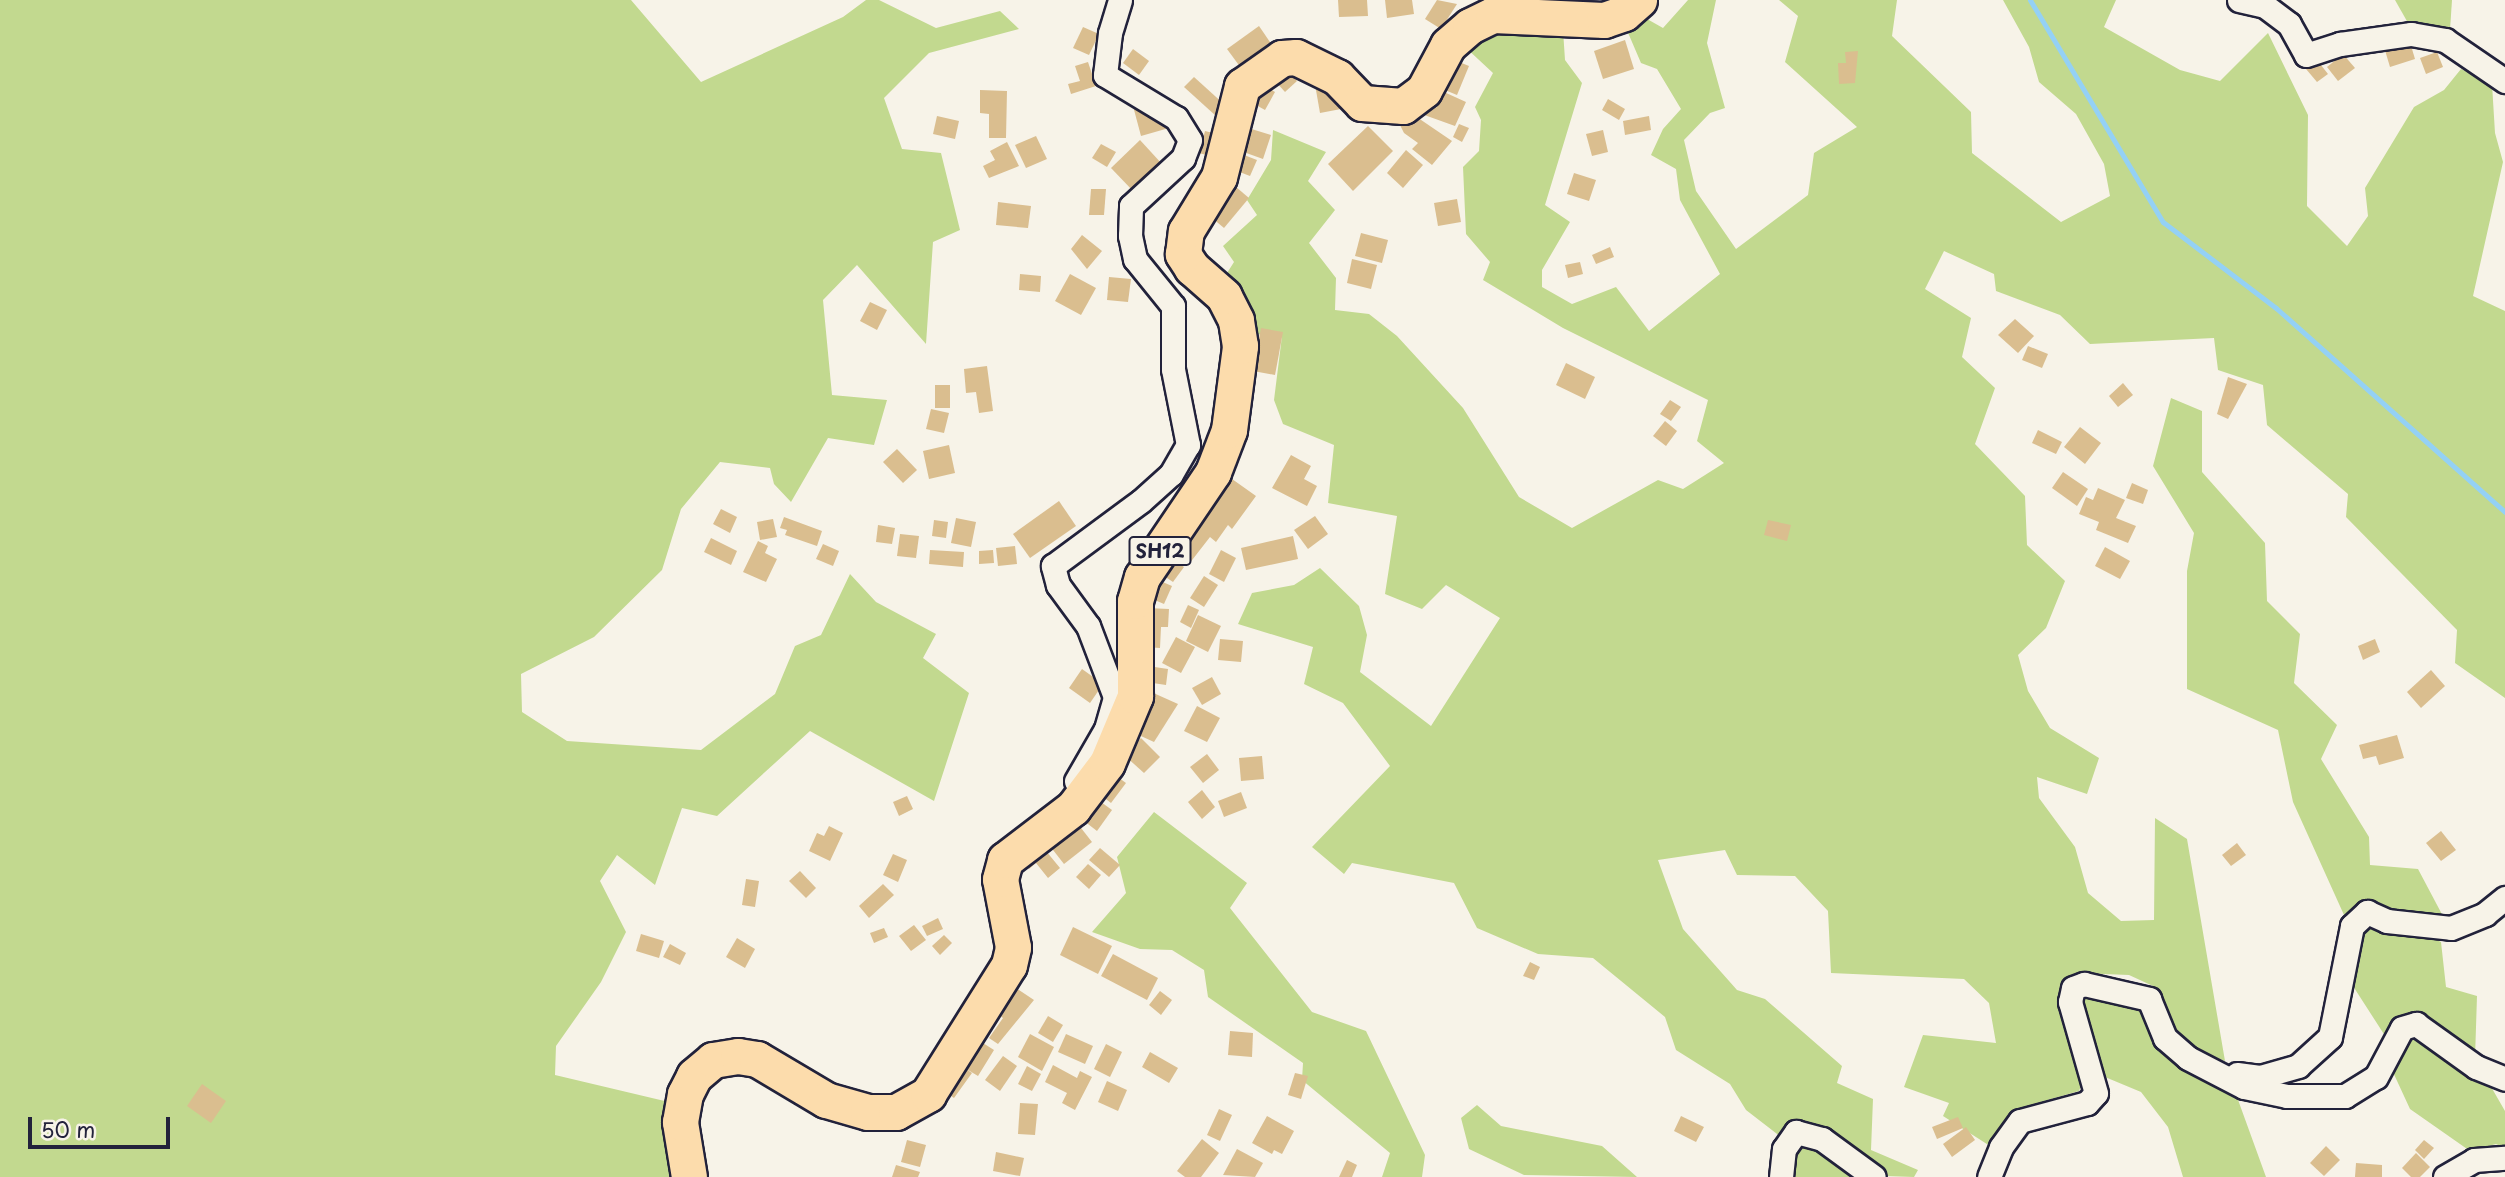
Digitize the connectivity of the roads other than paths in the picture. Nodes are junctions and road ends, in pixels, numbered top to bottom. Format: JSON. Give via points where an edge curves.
{"nodes":[{"id":1,"x":1120,"y":0,"type":"edge"},
{"id":2,"x":1639,"y":0,"type":"edge"},
{"id":3,"x":2239,"y":0,"type":"edge"},
{"id":4,"x":2505,"y":81,"type":"edge"},
{"id":5,"x":1056,"y":821,"type":"junction"},
{"id":6,"x":2505,"y":898,"type":"edge"},
{"id":7,"x":2217,"y":1070,"type":"junction"},
{"id":8,"x":2505,"y":1079,"type":"edge"},
{"id":9,"x":2505,"y":1158,"type":"edge"},
{"id":10,"x":689,"y":1177,"type":"edge"},
{"id":11,"x":1781,"y":1177,"type":"edge"},
{"id":12,"x":1874,"y":1177,"type":"edge"},
{"id":13,"x":1989,"y":1177,"type":"edge"},
{"id":14,"x":2445,"y":1177,"type":"edge"}],
"edges":[{"from":1,"to":5,"type":"street","via":[[1105,75],[1176,118],[1190,139],[1183,158],[1131,206],[1130,236],[1135,259],[1173,306],[1173,369],[1188,445],[1171,474],[1141,501],[1054,565],[1058,585],[1088,626],[1115,697],[1106,729]]},
{"from":2,"to":5,"type":"main road","number":"SH12","via":[[1624,13],[1604,20],[1493,15],[1470,26],[1448,45],[1424,90],[1403,106],[1362,103],[1337,77],[1296,57],[1282,58],[1242,86],[1220,177],[1186,232],[1184,254],[1192,268],[1224,296],[1237,320],[1240,346],[1229,430],[1213,472],[1142,577],[1135,600],[1135,696],[1107,762],[1073,808]]},
{"from":3,"to":4,"type":"street","via":[[2265,6],[2290,24],[2306,55],[2340,44],[2411,34],[2445,40]]},
{"from":5,"to":10,"type":"main road","number":"SH12","via":[[1005,860],[1000,879],[1013,947],[1009,965],[928,1094],[896,1112],[868,1112],[826,1100],[757,1059],[713,1060],[694,1076],[685,1094],[680,1122]]},
{"from":6,"to":7,"type":"street","via":[[2485,914],[2451,928],[2387,921],[2367,912],[2352,926],[2330,1037],[2298,1066],[2260,1077]]},
{"from":7,"to":8,"type":"street","via":[[2244,1087],[2276,1094],[2345,1096],[2375,1077],[2402,1028],[2416,1024],[2476,1067]]},
{"from":7,"to":13,"type":"street","via":[[2188,1058],[2165,1038],[2150,999],[2096,986],[2073,988],[2070,1002],[2096,1093],[2087,1103],[2020,1121],[2001,1147]]},
{"from":9,"to":14,"type":"street","via":[[2473,1160]]},
{"from":11,"to":12,"type":"street","via":[[1784,1149],[1796,1132],[1822,1139]]}]}
